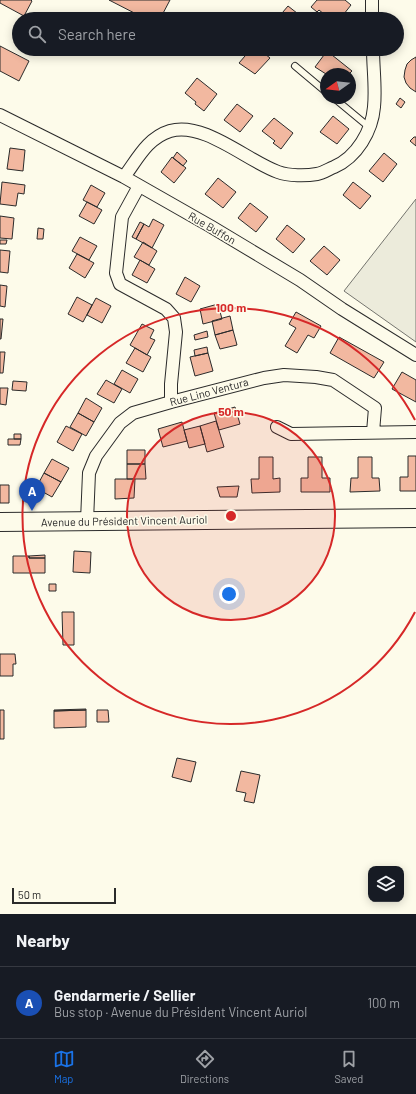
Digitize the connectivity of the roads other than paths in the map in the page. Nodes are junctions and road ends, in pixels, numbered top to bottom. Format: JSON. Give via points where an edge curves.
{"nodes":[{"id":1,"x":372,"y":0,"type":"edge"},
{"id":2,"x":372,"y":12,"type":"edge"},
{"id":3,"x":373,"y":56,"type":"edge"},
{"id":4,"x":295,"y":66,"type":"dead end"},
{"id":5,"x":320,"y":87,"type":"edge"},
{"id":6,"x":341,"y":104,"type":"edge"},
{"id":7,"x":0,"y":116,"type":"edge"},
{"id":8,"x":369,"y":127,"type":"junction"},
{"id":9,"x":124,"y":177,"type":"junction"},
{"id":10,"x":139,"y":186,"type":"junction"},
{"id":11,"x":416,"y":355,"type":"edge"},
{"id":12,"x":171,"y":402,"type":"junction"},
{"id":13,"x":277,"y":427,"type":"dead end"},
{"id":14,"x":372,"y":432,"type":"junction"},
{"id":15,"x":416,"y":432,"type":"edge"},
{"id":16,"x":416,"y":518,"type":"edge"},
{"id":17,"x":87,"y":521,"type":"junction"},
{"id":18,"x":0,"y":522,"type":"edge"}],
"edges":[{"from":1,"to":2,"type":"street"},
{"from":3,"to":8,"type":"street","via":[[374,107]]},
{"from":4,"to":5,"type":"lane"},
{"from":6,"to":8,"type":"lane"},
{"from":7,"to":9,"type":"street","name":"Rue Buffon"},
{"from":8,"to":9,"type":"street","via":[[354,152],[339,165],[318,174],[279,172],[209,136],[187,130],[170,131],[158,136],[144,147]]},
{"from":9,"to":10,"type":"street","name":"Rue Buffon"},
{"from":10,"to":11,"type":"street","name":"Rue Buffon","via":[[294,276]]},
{"from":10,"to":12,"type":"street","via":[[122,217],[116,273],[120,284],[166,309],[174,318],[176,332]]},
{"from":12,"to":14,"type":"street","name":"Rue Lino Ventura","via":[[264,378],[284,375],[316,377],[333,380],[375,408]]},
{"from":12,"to":17,"type":"street","name":"Rue Lino Ventura","via":[[133,414],[120,423],[96,456],[89,473]]},
{"from":13,"to":14,"type":"street","via":[[290,434]]},
{"from":14,"to":15,"type":"street"},
{"from":16,"to":17,"type":"main road","name":"Avenue du Président Vincent Auriol"},
{"from":17,"to":18,"type":"main road","name":"Avenue du Président Vincent Auriol"}]}
